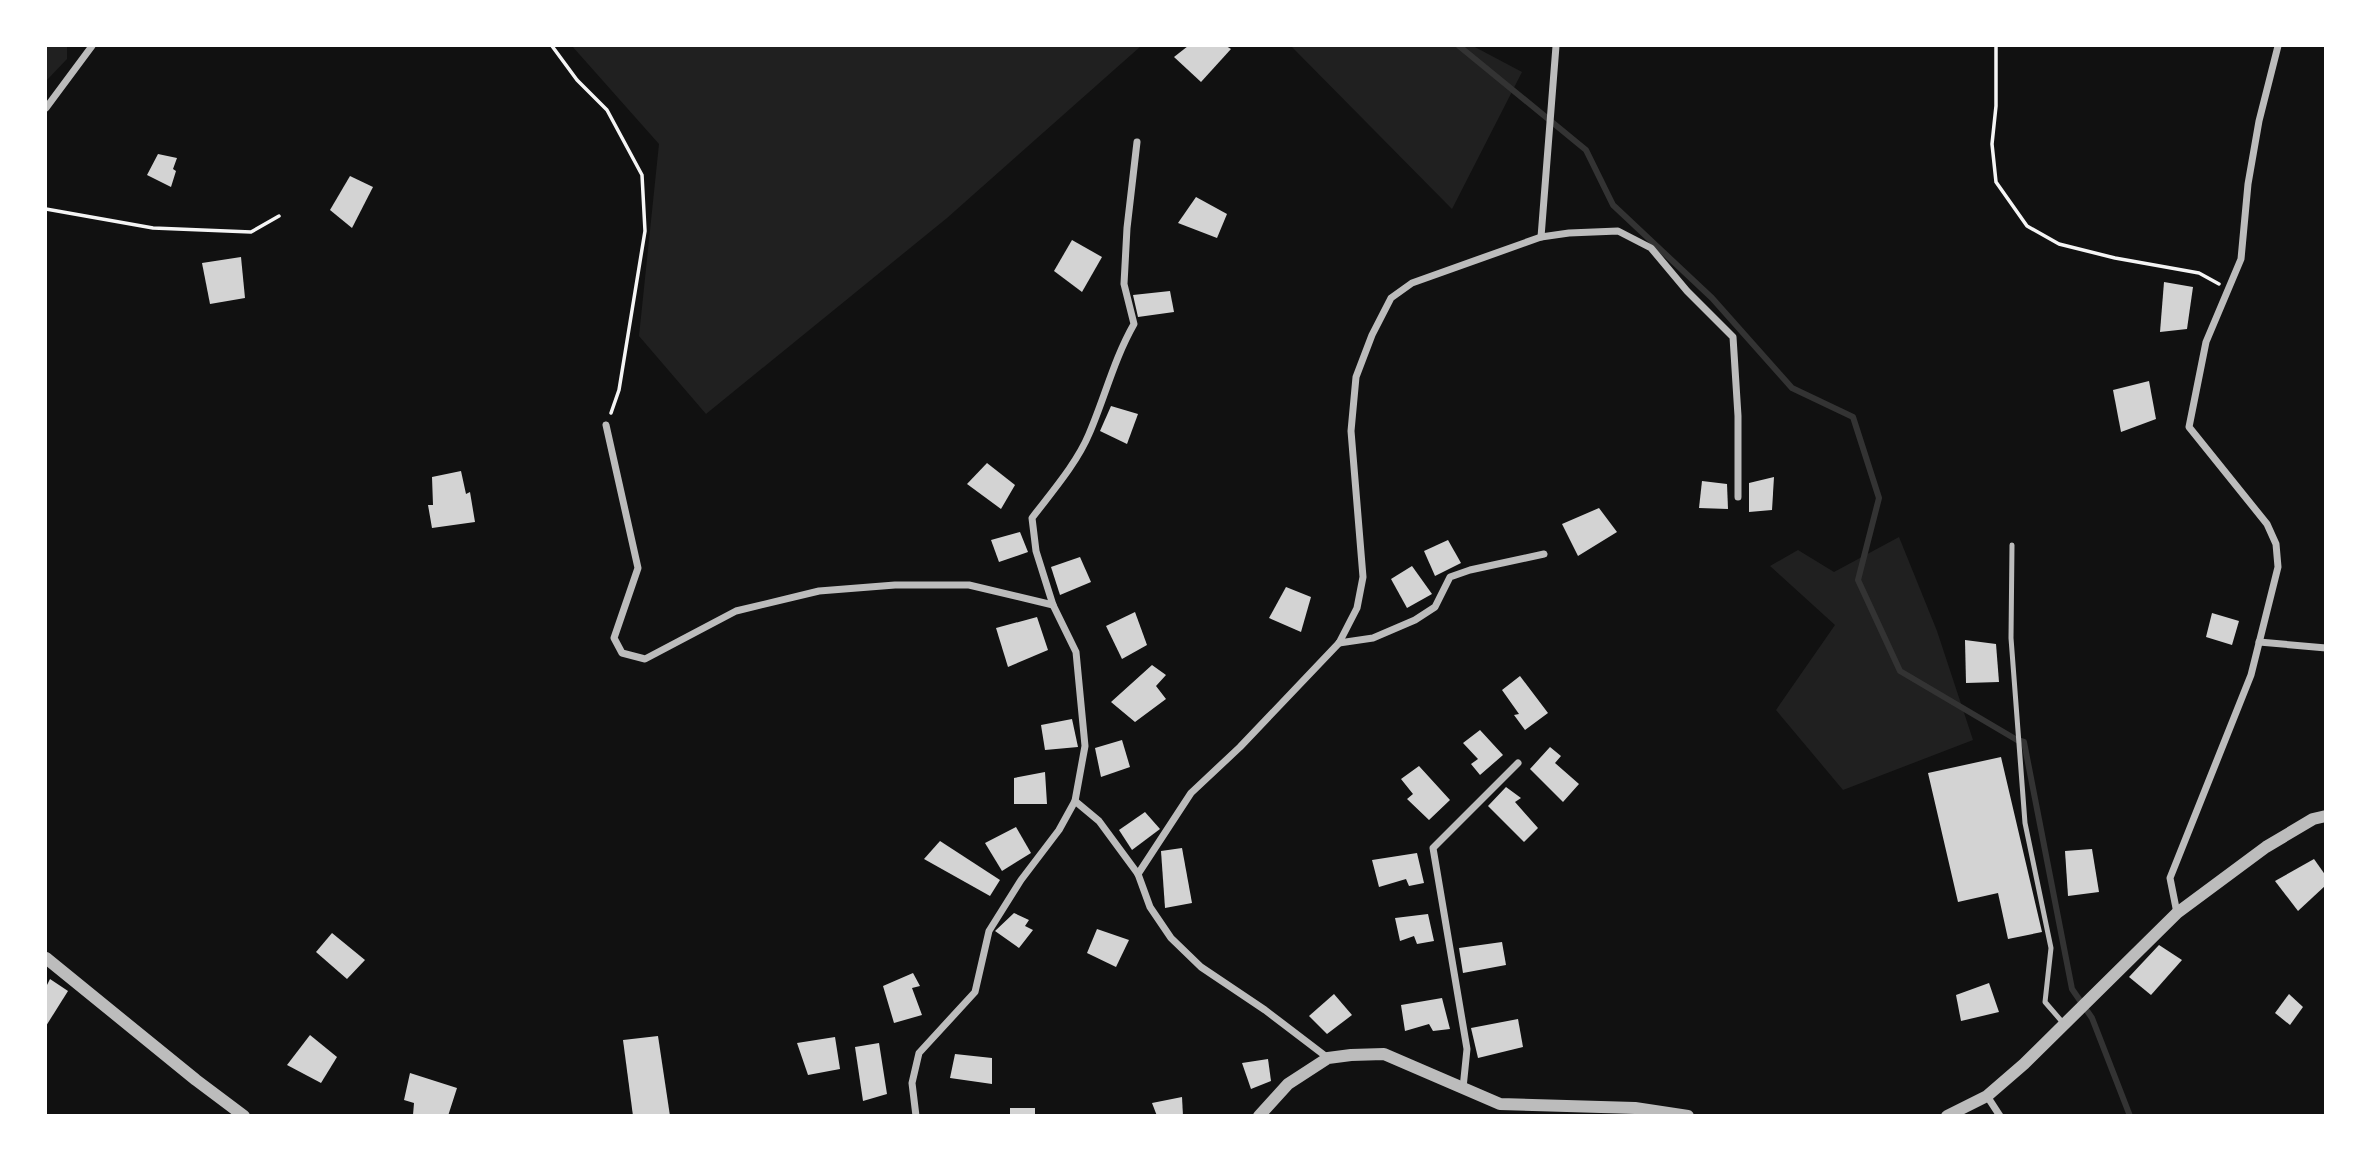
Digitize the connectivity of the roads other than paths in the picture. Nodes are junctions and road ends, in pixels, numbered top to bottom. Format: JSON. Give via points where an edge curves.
{"nodes":[{"id":1,"x":92,"y":46,"type":"edge"},
{"id":2,"x":1556,"y":46,"type":"edge"},
{"id":3,"x":2278,"y":46,"type":"edge"},
{"id":4,"x":46,"y":108,"type":"edge"},
{"id":5,"x":1137,"y":142,"type":"dead end"},
{"id":6,"x":1541,"y":237,"type":"junction"},
{"id":7,"x":607,"y":425,"type":"road end"},
{"id":8,"x":1738,"y":496,"type":"dead end"},
{"id":9,"x":2012,"y":545,"type":"dead end"},
{"id":10,"x":1544,"y":554,"type":"dead end"},
{"id":11,"x":1053,"y":605,"type":"junction"},
{"id":12,"x":2259,"y":642,"type":"junction"},
{"id":13,"x":1339,"y":643,"type":"junction"},
{"id":14,"x":2326,"y":648,"type":"edge"},
{"id":15,"x":1518,"y":763,"type":"dead end"},
{"id":16,"x":1075,"y":801,"type":"junction"},
{"id":17,"x":2326,"y":816,"type":"edge"},
{"id":18,"x":1138,"y":874,"type":"junction"},
{"id":19,"x":2177,"y":913,"type":"junction"},
{"id":20,"x":47,"y":963,"type":"edge"},
{"id":21,"x":2064,"y":1024,"type":"junction"},
{"id":22,"x":1328,"y":1058,"type":"junction"},
{"id":23,"x":1463,"y":1088,"type":"junction"},
{"id":24,"x":1987,"y":1096,"type":"junction"},
{"id":25,"x":244,"y":1115,"type":"edge"},
{"id":26,"x":916,"y":1115,"type":"edge"},
{"id":27,"x":1259,"y":1115,"type":"edge"},
{"id":28,"x":1688,"y":1115,"type":"edge"},
{"id":29,"x":1947,"y":1115,"type":"edge"},
{"id":30,"x":2000,"y":1115,"type":"edge"}],
"edges":[{"from":1,"to":4,"type":"street"},
{"from":2,"to":6,"type":"street"},
{"from":3,"to":12,"type":"street","via":[[2248,184],[2241,259],[2206,342],[2189,427],[2267,524],[2276,544],[2278,567]]},
{"from":5,"to":11,"type":"street","via":[[1124,284],[1134,324],[1088,436],[1032,518],[1036,551]]},
{"from":6,"to":8,"type":"street","via":[[1618,231],[1651,248],[1733,337]]},
{"from":6,"to":13,"type":"street","via":[[1412,283],[1391,298],[1372,335],[1356,377],[1351,431],[1363,577],[1357,608]]},
{"from":7,"to":11,"type":"street","via":[[638,568],[614,638],[622,653],[645,659],[736,611],[819,591],[969,585]]},
{"from":9,"to":21,"type":"lane","via":[[2011,638],[2025,823],[2051,948],[2045,1002]]},
{"from":10,"to":13,"type":"street","via":[[1450,577],[1435,607],[1415,620],[1373,638]]},
{"from":11,"to":16,"type":"street","via":[[1076,652],[1085,746]]},
{"from":12,"to":14,"type":"street"},
{"from":12,"to":19,"type":"street","via":[[2251,675],[2170,878]]},
{"from":13,"to":18,"type":"street","via":[[1191,793]]},
{"from":15,"to":23,"type":"street","via":[[1433,848],[1467,1049]]},
{"from":16,"to":18,"type":"street","via":[[1099,821]]},
{"from":16,"to":26,"type":"street","via":[[989,931],[975,992],[919,1053],[912,1083]]},
{"from":17,"to":19,"type":"street","via":[[2312,819],[2266,847]]},
{"from":18,"to":22,"type":"street","via":[[1150,906],[1181,948]]},
{"from":19,"to":21,"type":"street"},
{"from":20,"to":25,"type":"street"},
{"from":21,"to":24,"type":"street"},
{"from":22,"to":23,"type":"street","via":[[1384,1054]]},
{"from":22,"to":27,"type":"street","via":[[1288,1084]]},
{"from":23,"to":28,"type":"street","via":[[1500,1104],[1634,1108]]},
{"from":24,"to":29,"type":"street"},
{"from":24,"to":30,"type":"street"}]}
